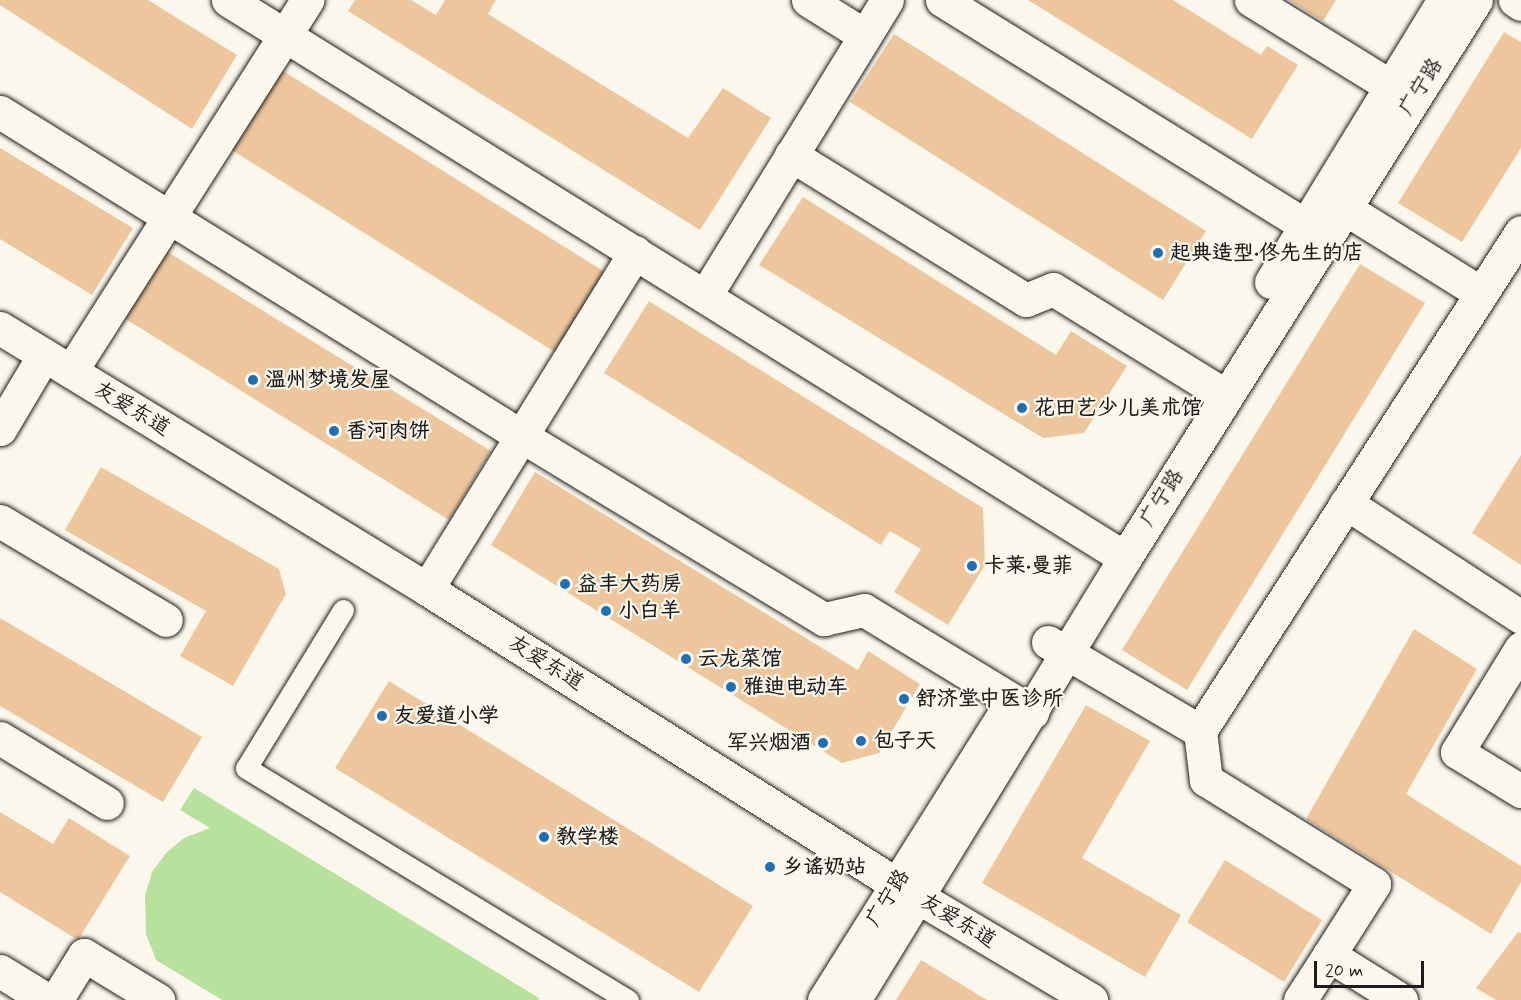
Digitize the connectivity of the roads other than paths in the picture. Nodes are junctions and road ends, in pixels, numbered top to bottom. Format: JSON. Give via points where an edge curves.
{"nodes":[{"id":1,"x":228,"y":0,"type":"edge"},
{"id":2,"x":307,"y":0,"type":"edge"},
{"id":3,"x":808,"y":0,"type":"edge"},
{"id":4,"x":887,"y":0,"type":"edge"},
{"id":5,"x":942,"y":0,"type":"edge"},
{"id":6,"x":1251,"y":0,"type":"edge"},
{"id":7,"x":1444,"y":0,"type":"edge"},
{"id":8,"x":1476,"y":0,"type":"edge"},
{"id":9,"x":1515,"y":0,"type":"edge"},
{"id":10,"x":1521,"y":4,"type":"edge"},
{"id":11,"x":864,"y":35,"type":"junction"},
{"id":12,"x":284,"y":36,"type":"junction"},
{"id":13,"x":1402,"y":93,"type":"junction"},
{"id":14,"x":0,"y":112,"type":"edge"},
{"id":15,"x":791,"y":155,"type":"junction"},
{"id":16,"x":1335,"y":201,"type":"junction"},
{"id":17,"x":169,"y":217,"type":"junction"},
{"id":18,"x":1521,"y":232,"type":"edge"},
{"id":19,"x":1315,"y":233,"type":"junction"},
{"id":20,"x":635,"y":252,"type":"junction"},
{"id":21,"x":1480,"y":293,"type":"junction"},
{"id":22,"x":705,"y":296,"type":"junction"},
{"id":23,"x":0,"y":328,"type":"edge"},
{"id":24,"x":58,"y":363,"type":"junction"},
{"id":25,"x":1216,"y":390,"type":"junction"},
{"id":26,"x":0,"y":429,"type":"edge"},
{"id":27,"x":523,"y":437,"type":"junction"},
{"id":28,"x":1346,"y":502,"type":"junction"},
{"id":29,"x":0,"y":521,"type":"edge"},
{"id":30,"x":1116,"y":552,"type":"junction"},
{"id":31,"x":427,"y":589,"type":"junction"},
{"id":32,"x":343,"y":610,"type":"dead end"},
{"id":33,"x":1521,"y":617,"type":"edge"},
{"id":34,"x":166,"y":621,"type":"dead end"},
{"id":35,"x":1057,"y":647,"type":"junction"},
{"id":36,"x":1521,"y":648,"type":"edge"},
{"id":37,"x":1022,"y":706,"type":"junction"},
{"id":38,"x":1200,"y":730,"type":"junction"},
{"id":39,"x":0,"y":738,"type":"edge"},
{"id":40,"x":1521,"y":791,"type":"edge"},
{"id":41,"x":107,"y":803,"type":"dead end"},
{"id":42,"x":907,"y":890,"type":"junction"},
{"id":43,"x":1329,"y":955,"type":"junction"},
{"id":44,"x":0,"y":971,"type":"edge"},
{"id":45,"x":47,"y":1000,"type":"edge"},
{"id":46,"x":56,"y":1000,"type":"edge"},
{"id":47,"x":158,"y":1000,"type":"edge"},
{"id":48,"x":628,"y":1000,"type":"edge"},
{"id":49,"x":824,"y":1000,"type":"edge"},
{"id":50,"x":854,"y":1000,"type":"edge"},
{"id":51,"x":1091,"y":1000,"type":"edge"},
{"id":52,"x":1300,"y":1000,"type":"edge"},
{"id":53,"x":1401,"y":1000,"type":"edge"}],
"edges":[{"from":1,"to":12,"type":"street"},
{"from":2,"to":12,"type":"street"},
{"from":3,"to":11,"type":"street"},
{"from":4,"to":11,"type":"street"},
{"from":5,"to":19,"type":"street"},
{"from":6,"to":13,"type":"street"},
{"from":7,"to":13,"type":"street","name":"广宁路"},
{"from":8,"to":13,"type":"street","name":"广宁路"},
{"from":9,"to":10,"type":"street"},
{"from":11,"to":15,"type":"street"},
{"from":12,"to":17,"type":"street"},
{"from":12,"to":20,"type":"street"},
{"from":13,"to":16,"type":"street","name":"广宁路"},
{"from":14,"to":17,"type":"street"},
{"from":15,"to":22,"type":"street"},
{"from":15,"to":25,"type":"street","via":[[1026,300],[1053,289]]},
{"from":16,"to":19,"type":"street","name":"广宁路"},
{"from":16,"to":21,"type":"street"},
{"from":17,"to":24,"type":"street"},
{"from":17,"to":27,"type":"street"},
{"from":18,"to":21,"type":"street"},
{"from":19,"to":25,"type":"street","name":"广宁路"},
{"from":20,"to":22,"type":"street"},
{"from":20,"to":27,"type":"street"},
{"from":21,"to":28,"type":"street"},
{"from":22,"to":30,"type":"street"},
{"from":23,"to":24,"type":"street","name":"友爱东道"},
{"from":24,"to":26,"type":"street"},
{"from":24,"to":31,"type":"street","name":"友爱东道"},
{"from":25,"to":30,"type":"street","name":"广宁路"},
{"from":27,"to":31,"type":"street"},
{"from":27,"to":37,"type":"street","via":[[824,619],[864,610]]},
{"from":28,"to":33,"type":"street"},
{"from":28,"to":38,"type":"street"},
{"from":29,"to":34,"type":"street"},
{"from":30,"to":35,"type":"street","name":"广宁路"},
{"from":31,"to":42,"type":"street","name":"友爱东道"},
{"from":32,"to":48,"type":"lane","via":[[246,768]]},
{"from":35,"to":37,"type":"street","name":"广宁路"},
{"from":35,"to":38,"type":"street"},
{"from":36,"to":40,"type":"street","via":[[1457,752]]},
{"from":37,"to":42,"type":"street","name":"广宁路"},
{"from":38,"to":43,"type":"street","via":[[1206,780],[1374,884]]},
{"from":39,"to":41,"type":"street"},
{"from":42,"to":49,"type":"street","name":"广宁路"},
{"from":42,"to":50,"type":"street","name":"广宁路"},
{"from":42,"to":51,"type":"street","name":"友爱东道"},
{"from":43,"to":52,"type":"street"},
{"from":43,"to":53,"type":"street"},
{"from":44,"to":45,"type":"street"},
{"from":46,"to":47,"type":"street","via":[[84,955]]}]}
